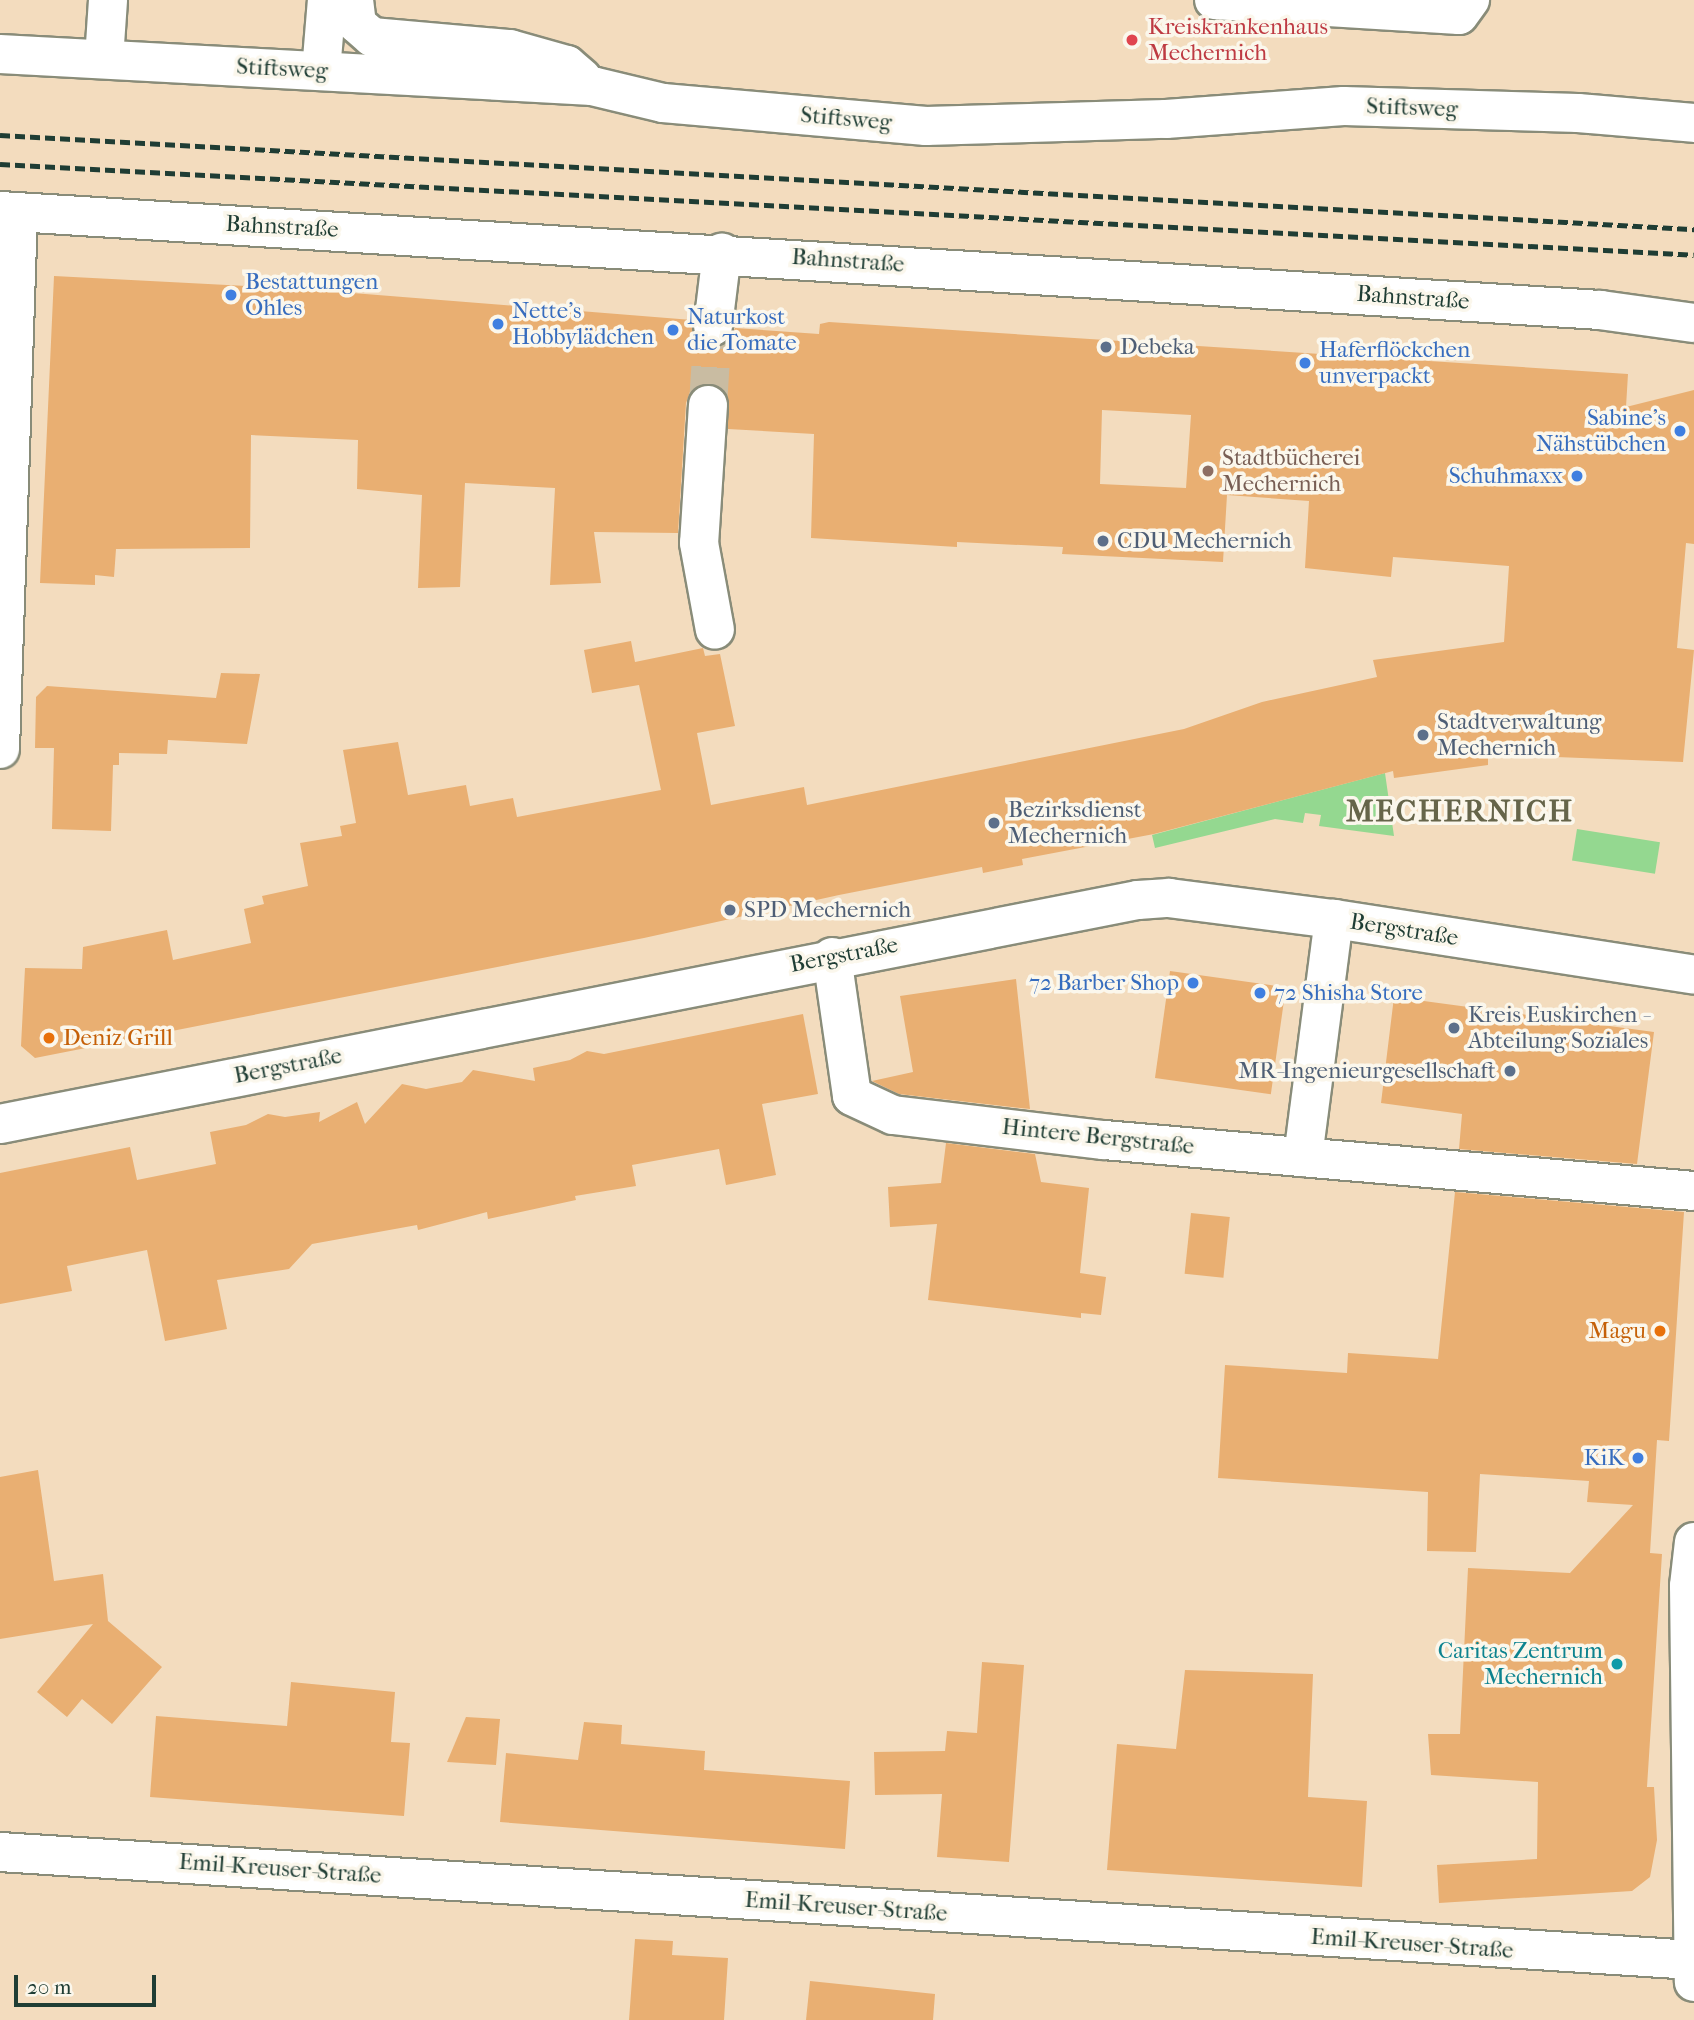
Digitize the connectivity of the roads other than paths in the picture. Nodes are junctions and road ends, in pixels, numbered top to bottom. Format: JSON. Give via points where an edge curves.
{"nodes":[{"id":1,"x":108,"y":0,"type":"edge"},
{"id":2,"x":327,"y":0,"type":"edge"},
{"id":3,"x":354,"y":0,"type":"edge"},
{"id":4,"x":1214,"y":0,"type":"edge"},
{"id":5,"x":1471,"y":0,"type":"edge"},
{"id":6,"x":0,"y":54,"type":"edge"},
{"id":7,"x":104,"y":59,"type":"junction"},
{"id":8,"x":321,"y":71,"type":"junction"},
{"id":9,"x":592,"y":86,"type":"junction"},
{"id":10,"x":1694,"y":122,"type":"edge"},
{"id":11,"x":9,"y":211,"type":"edge"},
{"id":12,"x":722,"y":253,"type":"junction"},
{"id":13,"x":1694,"y":323,"type":"edge"},
{"id":14,"x":713,"y":326,"type":"tunnel mouth"},
{"id":15,"x":708,"y":405,"type":"tunnel mouth"},
{"id":16,"x":715,"y":630,"type":"dead end"},
{"id":17,"x":0,"y":749,"type":"edge"},
{"id":18,"x":1334,"y":919,"type":"junction"},
{"id":19,"x":832,"y":957,"type":"junction"},
{"id":20,"x":1694,"y":975,"type":"edge"},
{"id":21,"x":0,"y":1124,"type":"edge"},
{"id":22,"x":1303,"y":1157,"type":"junction"},
{"id":23,"x":1694,"y":1191,"type":"edge"},
{"id":24,"x":1694,"y":1542,"type":"edge"},
{"id":25,"x":1691,"y":1585,"type":"edge"},
{"id":26,"x":0,"y":1852,"type":"edge"},
{"id":27,"x":1693,"y":1952,"type":"edge"}],
"edges":[{"from":1,"to":7,"type":"street"},
{"from":2,"to":8,"type":"street"},
{"from":3,"to":9,"type":"street","via":[[357,24],[372,37],[510,49],[567,65]]},
{"from":4,"to":5,"type":"street","via":[[1459,15]]},
{"from":6,"to":7,"type":"street","name":"Stiftsweg"},
{"from":7,"to":8,"type":"street","name":"Stiftsweg"},
{"from":8,"to":9,"type":"street","name":"Stiftsweg"},
{"from":9,"to":10,"type":"street","name":"Stiftsweg","via":[[663,103],[926,126],[1166,119],[1344,106],[1578,113]]},
{"from":11,"to":12,"type":"street","name":"Bahnstraße"},
{"from":11,"to":17,"type":"street"},
{"from":12,"to":13,"type":"street","name":"Bahnstraße","via":[[1600,310]]},
{"from":12,"to":14,"type":"street"},
{"from":15,"to":16,"type":"street","via":[[699,543]]},
{"from":18,"to":19,"type":"street","name":"Bergstraße","via":[[1169,898],[1138,900]]},
{"from":18,"to":20,"type":"street","name":"Bergstraße"},
{"from":18,"to":22,"type":"street"},
{"from":19,"to":21,"type":"street","name":"Bergstraße"},
{"from":19,"to":22,"type":"street","name":"Hintere Bergstraße","via":[[852,1096],[893,1115]]},
{"from":22,"to":23,"type":"street","name":"Hintere Bergstraße"},
{"from":24,"to":25,"type":"street"},
{"from":25,"to":27,"type":"street"},
{"from":26,"to":27,"type":"street","name":"Emil-Kreuser-Straße"}]}
